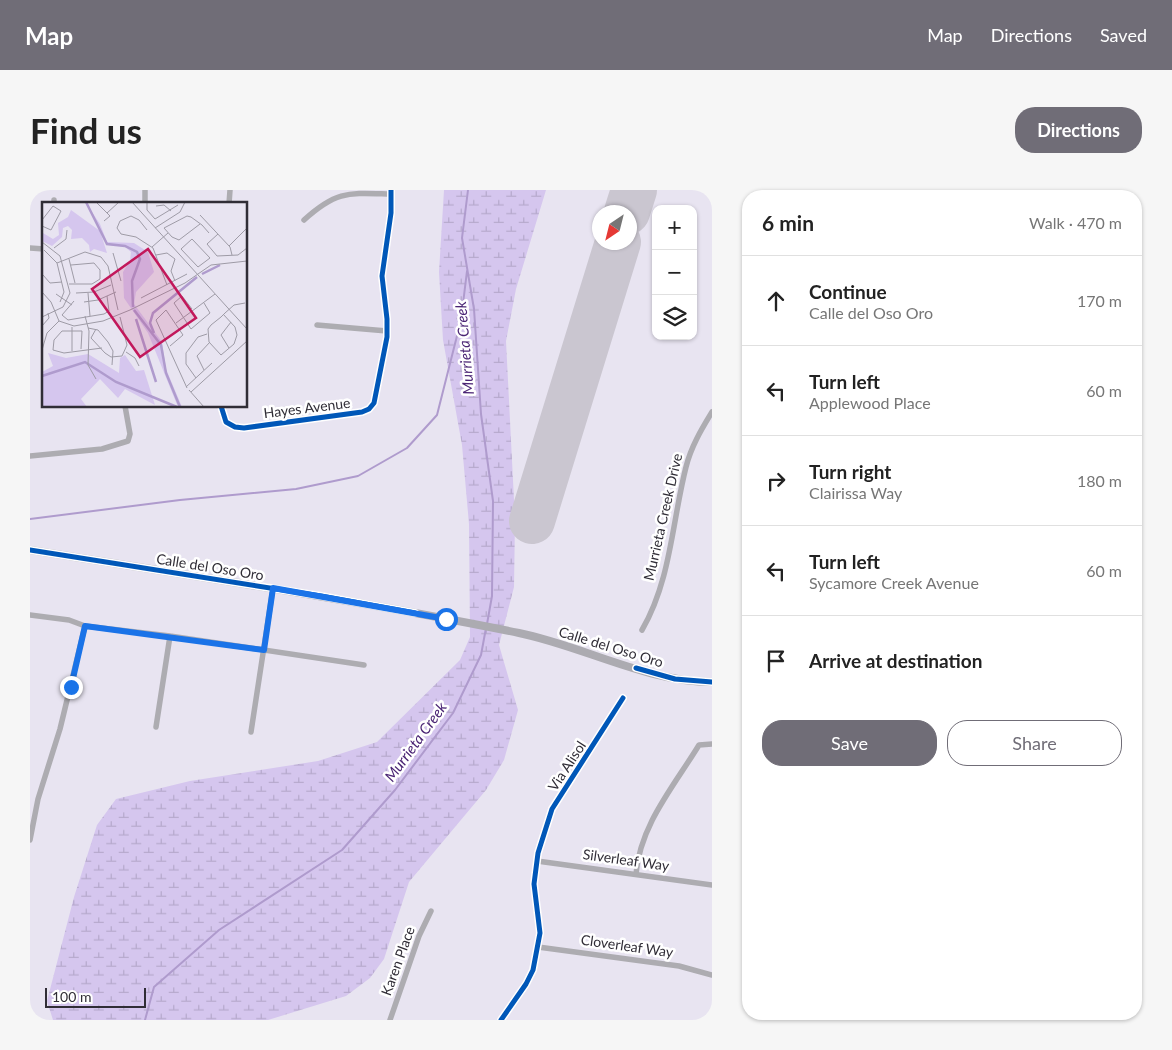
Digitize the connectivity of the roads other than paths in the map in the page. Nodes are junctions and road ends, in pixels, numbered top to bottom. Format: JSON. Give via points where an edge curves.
{"nodes":[{"id":1,"x":391,"y":192,"type":"edge"},
{"id":2,"x":304,"y":220,"type":"dead end"},
{"id":3,"x":317,"y":325,"type":"dead end"},
{"id":4,"x":387,"y":331,"type":"junction"},
{"id":5,"x":125,"y":408,"type":"edge"},
{"id":6,"x":222,"y":408,"type":"edge"},
{"id":7,"x":712,"y":412,"type":"edge"},
{"id":8,"x":30,"y":456,"type":"edge"},
{"id":9,"x":30,"y":550,"type":"edge"},
{"id":10,"x":273,"y":588,"type":"junction"},
{"id":11,"x":30,"y":615,"type":"edge"},
{"id":12,"x":85,"y":626,"type":"junction"},
{"id":13,"x":642,"y":630,"type":"dead end"},
{"id":14,"x":170,"y":636,"type":"junction"},
{"id":15,"x":264,"y":650,"type":"junction"},
{"id":16,"x":364,"y":665,"type":"dead end"},
{"id":17,"x":712,"y":682,"type":"edge"},
{"id":18,"x":623,"y":698,"type":"dead end"},
{"id":19,"x":156,"y":727,"type":"dead end"},
{"id":20,"x":251,"y":732,"type":"dead end"},
{"id":21,"x":712,"y":744,"type":"edge"},
{"id":22,"x":30,"y":836,"type":"edge"},
{"id":23,"x":537,"y":860,"type":"junction"},
{"id":24,"x":636,"y":874,"type":"junction"},
{"id":25,"x":712,"y":885,"type":"edge"},
{"id":26,"x":432,"y":911,"type":"dead end"},
{"id":27,"x":538,"y":947,"type":"junction"},
{"id":28,"x":712,"y":975,"type":"edge"},
{"id":29,"x":390,"y":1020,"type":"edge"},
{"id":30,"x":501,"y":1020,"type":"edge"}],
"edges":[{"from":1,"to":2,"type":"street","via":[[341,195],[329,200]]},
{"from":1,"to":4,"type":"street","name":"Hayes Avenue","via":[[382,276]]},
{"from":3,"to":4,"type":"street"},
{"from":4,"to":6,"type":"street","name":"Hayes Avenue","via":[[378,388],[369,410],[235,427],[226,422]]},
{"from":5,"to":8,"type":"street","via":[[130,434],[128,441],[102,448]]},
{"from":7,"to":13,"type":"street","name":"Murrieta Creek Drive","via":[[694,442],[686,466],[669,559],[654,609]]},
{"from":9,"to":10,"type":"main road","name":"Calle del Oso Oro"},
{"from":10,"to":15,"type":"street"},
{"from":10,"to":17,"type":"main road","name":"Calle del Oso Oro","via":[[521,633],[668,677]]},
{"from":11,"to":12,"type":"street","via":[[70,620]]},
{"from":12,"to":14,"type":"street"},
{"from":12,"to":22,"type":"street"},
{"from":14,"to":15,"type":"street"},
{"from":14,"to":19,"type":"street"},
{"from":15,"to":16,"type":"street"},
{"from":15,"to":20,"type":"street"},
{"from":18,"to":23,"type":"street","name":"Via Alisol","via":[[552,809]]},
{"from":21,"to":24,"type":"street","via":[[699,745],[652,818],[640,849]]},
{"from":23,"to":24,"type":"street","name":"Silverleaf Way"},
{"from":23,"to":27,"type":"street","name":"Via Alisol","via":[[534,884],[540,933]]},
{"from":24,"to":25,"type":"street","name":"Silverleaf Way"},
{"from":26,"to":29,"type":"street","name":"Karen Place","via":[[419,936]]},
{"from":27,"to":28,"type":"street","name":"Cloverleaf Way","via":[[679,966]]},
{"from":27,"to":30,"type":"street","name":"Via Alisol","via":[[526,984]]}]}
